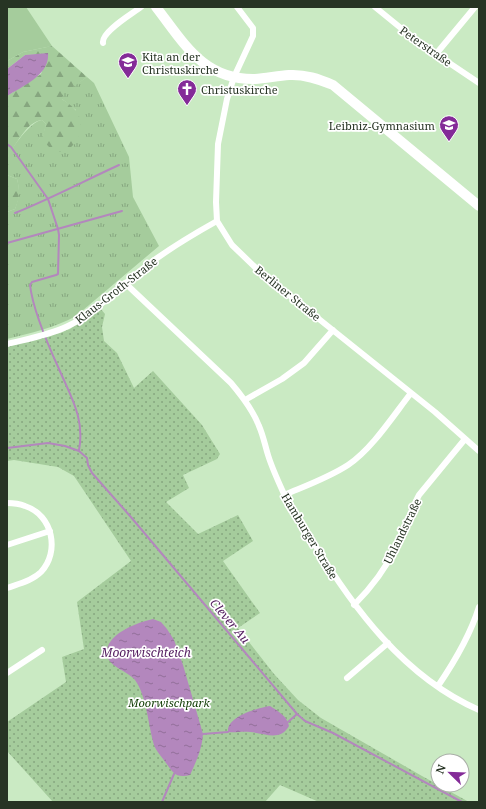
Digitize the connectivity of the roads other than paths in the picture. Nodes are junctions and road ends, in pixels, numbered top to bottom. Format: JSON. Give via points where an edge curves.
{"nodes":[{"id":1,"x":141,"y":7,"type":"edge"},
{"id":2,"x":156,"y":7,"type":"edge"},
{"id":3,"x":237,"y":7,"type":"edge"},
{"id":4,"x":375,"y":7,"type":"edge"},
{"id":5,"x":475,"y":7,"type":"edge"},
{"id":6,"x":103,"y":43,"type":"dead end"},
{"id":7,"x":436,"y":54,"type":"junction"},
{"id":8,"x":234,"y":77,"type":"junction"},
{"id":9,"x":479,"y":83,"type":"edge"},
{"id":10,"x":479,"y":206,"type":"edge"},
{"id":11,"x":217,"y":221,"type":"junction"},
{"id":12,"x":125,"y":283,"type":"junction"},
{"id":13,"x":333,"y":330,"type":"junction"},
{"id":14,"x":7,"y":344,"type":"edge"},
{"id":15,"x":411,"y":393,"type":"junction"},
{"id":16,"x":244,"y":400,"type":"junction"},
{"id":17,"x":465,"y":438,"type":"junction"},
{"id":18,"x":479,"y":450,"type":"edge"},
{"id":19,"x":284,"y":495,"type":"junction"},
{"id":20,"x":7,"y":503,"type":"edge"},
{"id":21,"x":50,"y":531,"type":"junction"},
{"id":22,"x":7,"y":545,"type":"edge"},
{"id":23,"x":7,"y":588,"type":"edge"},
{"id":24,"x":354,"y":605,"type":"junction"},
{"id":25,"x":479,"y":607,"type":"edge"},
{"id":26,"x":388,"y":644,"type":"junction"},
{"id":27,"x":42,"y":650,"type":"dead end"},
{"id":28,"x":7,"y":673,"type":"edge"},
{"id":29,"x":347,"y":678,"type":"dead end"},
{"id":30,"x":438,"y":686,"type":"junction"},
{"id":31,"x":479,"y":710,"type":"edge"}],
"edges":[{"from":1,"to":6,"type":"street","via":[[108,31]]},
{"from":2,"to":8,"type":"main road","via":[[198,59],[207,66]]},
{"from":3,"to":8,"type":"street","name":"Berliner Straße","via":[[253,28],[253,33]]},
{"from":4,"to":7,"type":"street","name":"Peterstraße"},
{"from":5,"to":7,"type":"street"},
{"from":7,"to":9,"type":"street","name":"Peterstraße"},
{"from":8,"to":10,"type":"main road","via":[[254,79],[300,75],[333,85]]},
{"from":8,"to":11,"type":"street","name":"Berliner Straße","via":[[218,144]]},
{"from":11,"to":12,"type":"street","name":"Klaus-Groth-Straße","via":[[178,243]]},
{"from":11,"to":13,"type":"street","name":"Berliner Straße","via":[[232,246]]},
{"from":12,"to":14,"type":"street","name":"Klaus-Groth-Straße","via":[[70,326]]},
{"from":12,"to":16,"type":"street","name":"Hamburger Straße","via":[[231,383]]},
{"from":13,"to":15,"type":"street","name":"Berliner Straße"},
{"from":13,"to":16,"type":"street","via":[[304,363]]},
{"from":15,"to":17,"type":"street","name":"Berliner Straße"},
{"from":15,"to":19,"type":"street","via":[[368,447],[348,464],[320,480]]},
{"from":16,"to":19,"type":"street","name":"Hamburger Straße","via":[[259,426]]},
{"from":17,"to":18,"type":"street","name":"Berliner Straße"},
{"from":17,"to":24,"type":"street","name":"Uhlandstraße","via":[[419,495],[383,570]]},
{"from":19,"to":24,"type":"street","name":"Hamburger Straße"},
{"from":20,"to":21,"type":"street","via":[[26,506],[35,511]]},
{"from":21,"to":22,"type":"street"},
{"from":21,"to":23,"type":"street","via":[[51,555],[40,573],[30,580]]},
{"from":24,"to":26,"type":"street","name":"Hamburger Straße"},
{"from":25,"to":30,"type":"street","via":[[468,636]]},
{"from":26,"to":29,"type":"street"},
{"from":26,"to":30,"type":"street","name":"Hamburger Straße","via":[[419,674]]},
{"from":27,"to":28,"type":"street"},
{"from":30,"to":31,"type":"street","name":"Hamburger Straße"}]}
